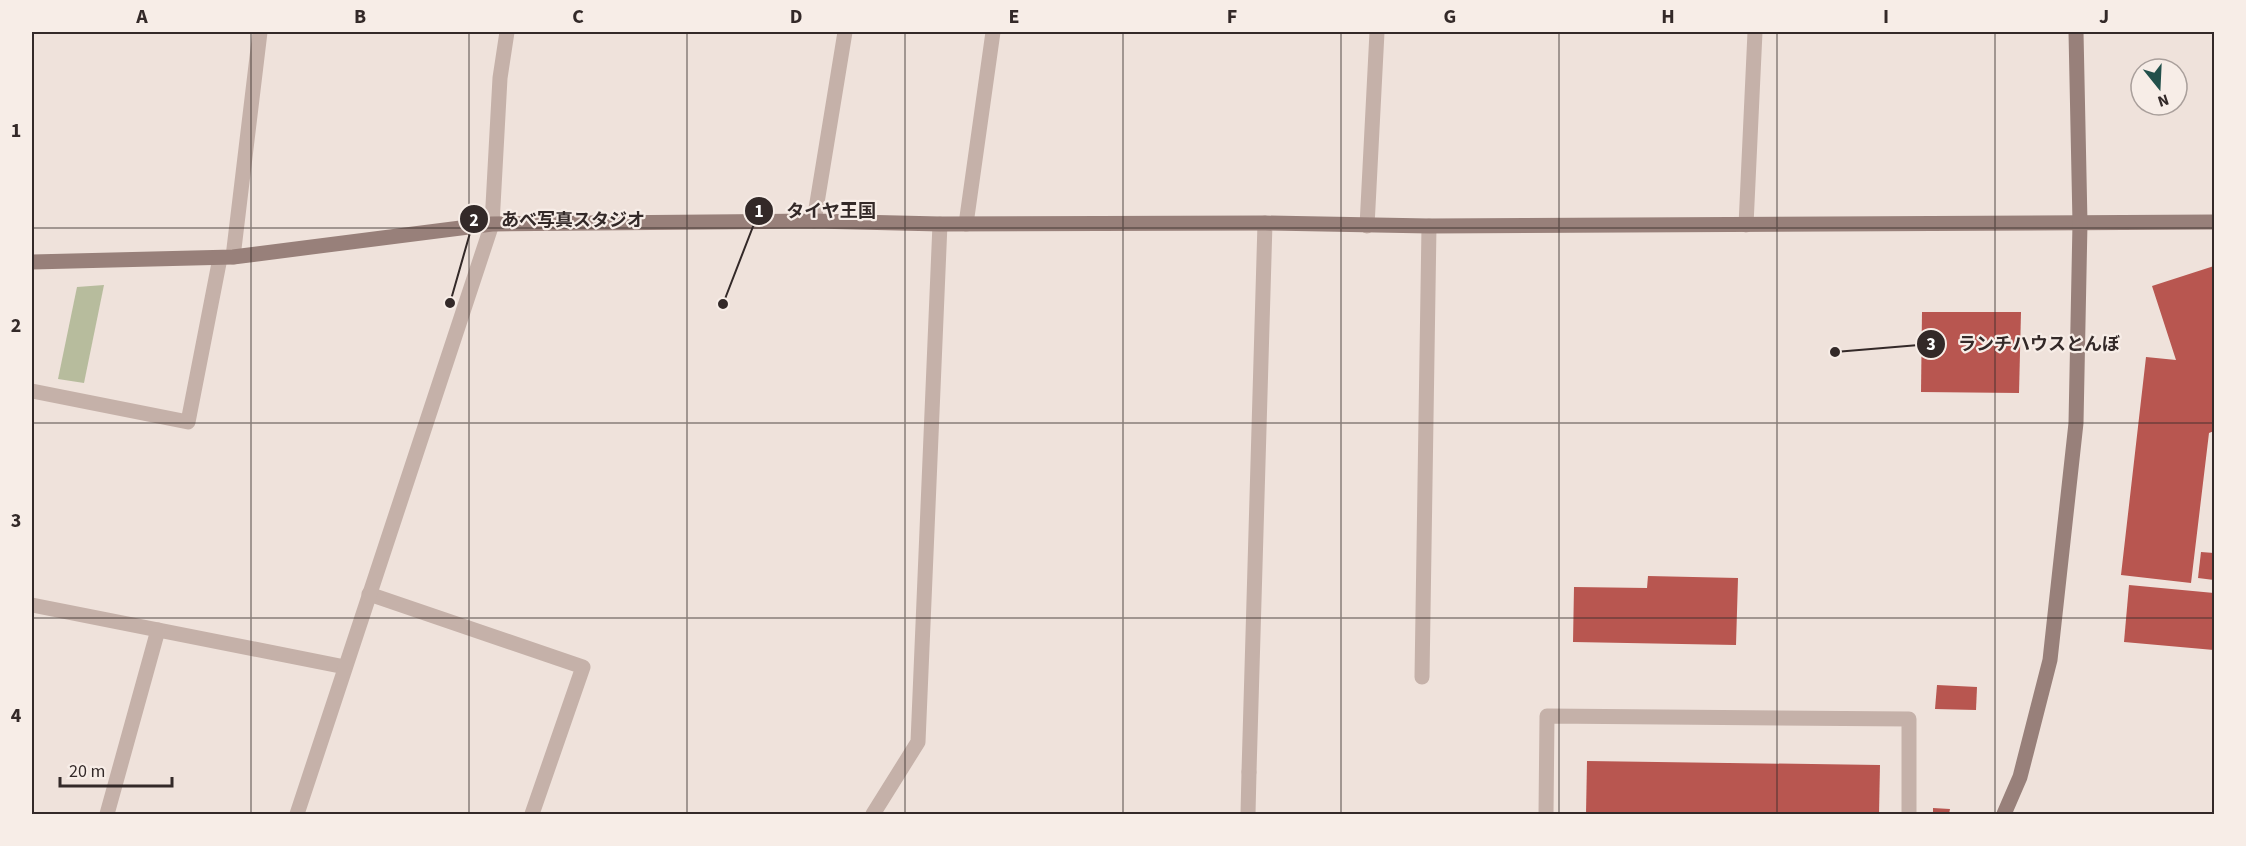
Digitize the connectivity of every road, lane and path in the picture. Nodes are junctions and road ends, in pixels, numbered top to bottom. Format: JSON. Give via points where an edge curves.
{"nodes":[{"id":1,"x":260,"y":32,"type":"edge"},
{"id":2,"x":507,"y":32,"type":"edge"},
{"id":3,"x":845,"y":32,"type":"edge"},
{"id":4,"x":993,"y":32,"type":"edge"},
{"id":5,"x":1377,"y":32,"type":"edge"},
{"id":6,"x":1755,"y":32,"type":"edge"},
{"id":7,"x":2076,"y":32,"type":"edge"},
{"id":8,"x":814,"y":221,"type":"junction"},
{"id":9,"x":2214,"y":222,"type":"edge"},
{"id":10,"x":1265,"y":223,"type":"junction"},
{"id":11,"x":492,"y":224,"type":"junction"},
{"id":12,"x":940,"y":224,"type":"junction"},
{"id":13,"x":966,"y":224,"type":"junction"},
{"id":14,"x":2080,"y":224,"type":"junction"},
{"id":15,"x":1746,"y":225,"type":"junction"},
{"id":16,"x":1366,"y":226,"type":"junction"},
{"id":17,"x":1429,"y":226,"type":"junction"},
{"id":18,"x":226,"y":258,"type":"junction"},
{"id":19,"x":32,"y":262,"type":"edge"},
{"id":20,"x":32,"y":391,"type":"edge"},
{"id":21,"x":369,"y":594,"type":"junction"},
{"id":22,"x":32,"y":605,"type":"edge"},
{"id":23,"x":158,"y":630,"type":"junction"},
{"id":24,"x":345,"y":667,"type":"junction"},
{"id":25,"x":1422,"y":677,"type":"dead end"},
{"id":26,"x":107,"y":814,"type":"edge"},
{"id":27,"x":297,"y":814,"type":"edge"},
{"id":28,"x":532,"y":814,"type":"edge"},
{"id":29,"x":873,"y":814,"type":"edge"},
{"id":30,"x":1248,"y":814,"type":"edge"},
{"id":31,"x":1546,"y":814,"type":"edge"},
{"id":32,"x":1909,"y":814,"type":"edge"},
{"id":33,"x":2004,"y":814,"type":"edge"}],
"edges":[{"from":1,"to":18,"type":"street"},
{"from":2,"to":11,"type":"street","via":[[500,78]]},
{"from":3,"to":8,"type":"street"},
{"from":4,"to":13,"type":"street"},
{"from":5,"to":16,"type":"street"},
{"from":6,"to":15,"type":"street"},
{"from":7,"to":14,"type":"street"},
{"from":8,"to":11,"type":"street"},
{"from":8,"to":12,"type":"street"},
{"from":9,"to":14,"type":"street"},
{"from":10,"to":13,"type":"street"},
{"from":10,"to":16,"type":"street"},
{"from":10,"to":30,"type":"street"},
{"from":11,"to":18,"type":"street"},
{"from":11,"to":21,"type":"street"},
{"from":12,"to":13,"type":"street"},
{"from":12,"to":29,"type":"street","via":[[918,742]]},
{"from":14,"to":15,"type":"street"},
{"from":14,"to":33,"type":"street","via":[[2076,423],[2050,660],[2020,777]]},
{"from":15,"to":17,"type":"street"},
{"from":16,"to":17,"type":"street"},
{"from":17,"to":25,"type":"street"},
{"from":18,"to":19,"type":"street"},
{"from":18,"to":20,"type":"street","via":[[188,422]]},
{"from":21,"to":24,"type":"street"},
{"from":21,"to":28,"type":"street","via":[[583,667]]},
{"from":22,"to":23,"type":"street"},
{"from":23,"to":24,"type":"street"},
{"from":23,"to":26,"type":"street"},
{"from":24,"to":27,"type":"street"},
{"from":31,"to":32,"type":"street","via":[[1547,716],[1909,719]]}]}
